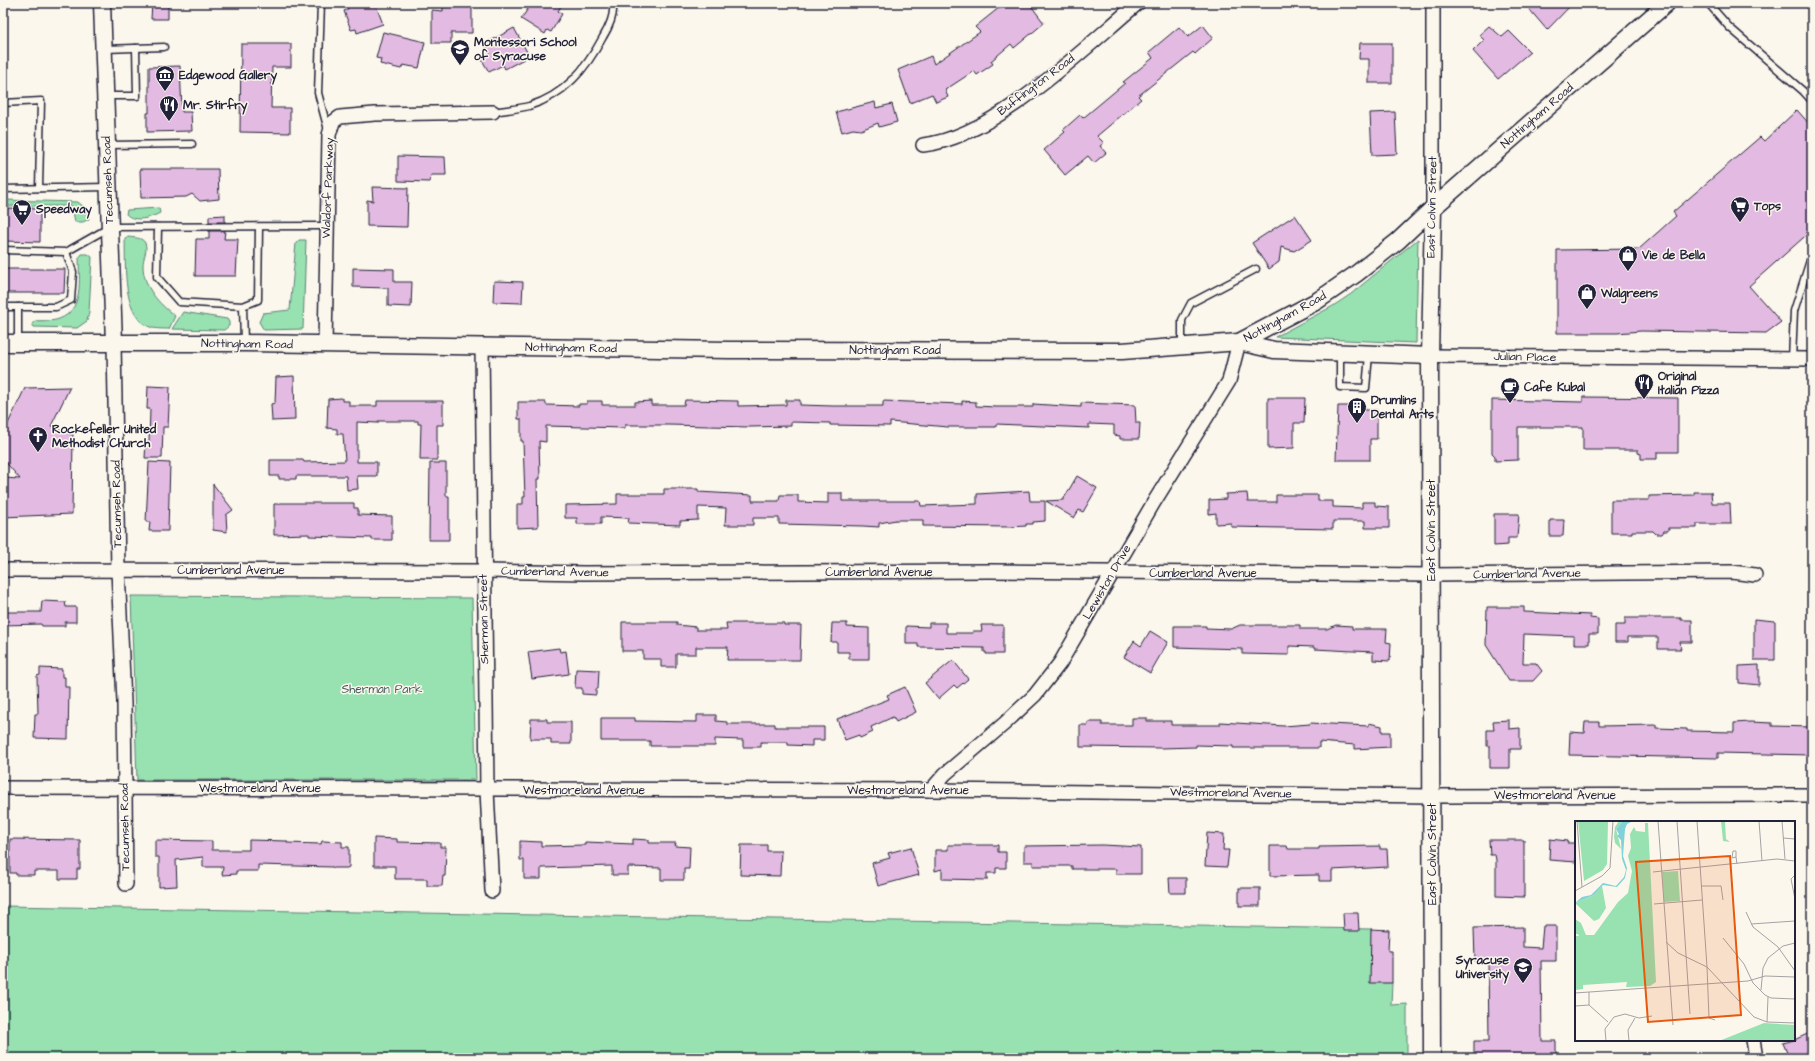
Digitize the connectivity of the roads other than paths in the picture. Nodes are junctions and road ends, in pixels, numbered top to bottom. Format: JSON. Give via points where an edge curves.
{"nodes":[{"id":1,"x":102,"y":3,"type":"edge"},
{"id":2,"x":321,"y":3,"type":"edge"},
{"id":3,"x":612,"y":3,"type":"edge"},
{"id":4,"x":1138,"y":3,"type":"edge"},
{"id":5,"x":1433,"y":3,"type":"edge"},
{"id":6,"x":1667,"y":3,"type":"edge"},
{"id":7,"x":1708,"y":3,"type":"edge"},
{"id":8,"x":164,"y":47,"type":"dead end"},
{"id":9,"x":136,"y":48,"type":"junction"},
{"id":10,"x":104,"y":49,"type":"junction"},
{"id":11,"x":106,"y":96,"type":"junction"},
{"id":12,"x":1812,"y":101,"type":"edge"},
{"id":13,"x":3,"y":103,"type":"edge"},
{"id":14,"x":493,"y":112,"type":"joint"},
{"id":15,"x":329,"y":135,"type":"junction"},
{"id":16,"x":192,"y":144,"type":"dead end"},
{"id":17,"x":107,"y":145,"type":"junction"},
{"id":18,"x":923,"y":145,"type":"dead end"},
{"id":19,"x":109,"y":187,"type":"junction"},
{"id":20,"x":39,"y":188,"type":"junction"},
{"id":21,"x":3,"y":189,"type":"edge"},
{"id":22,"x":1433,"y":208,"type":"junction"},
{"id":23,"x":259,"y":226,"type":"junction"},
{"id":24,"x":327,"y":226,"type":"junction"},
{"id":25,"x":110,"y":227,"type":"junction"},
{"id":26,"x":158,"y":227,"type":"junction"},
{"id":27,"x":3,"y":250,"type":"edge"},
{"id":28,"x":66,"y":252,"type":"junction"},
{"id":29,"x":1812,"y":254,"type":"edge"},
{"id":30,"x":1256,"y":269,"type":"dead end"},
{"id":31,"x":243,"y":306,"type":"junction"},
{"id":32,"x":3,"y":307,"type":"edge"},
{"id":33,"x":18,"y":307,"type":"junction"},
{"id":34,"x":1239,"y":342,"type":"junction"},
{"id":35,"x":10,"y":343,"type":"edge"},
{"id":36,"x":114,"y":343,"type":"junction"},
{"id":37,"x":244,"y":343,"type":"junction"},
{"id":38,"x":325,"y":345,"type":"junction"},
{"id":39,"x":1182,"y":346,"type":"junction"},
{"id":40,"x":482,"y":347,"type":"junction"},
{"id":41,"x":1340,"y":352,"type":"junction"},
{"id":42,"x":1369,"y":353,"type":"junction"},
{"id":43,"x":1430,"y":356,"type":"junction"},
{"id":44,"x":1812,"y":358,"type":"edge"},
{"id":45,"x":1792,"y":360,"type":"junction"},
{"id":46,"x":3,"y":570,"type":"edge"},
{"id":47,"x":118,"y":570,"type":"junction"},
{"id":48,"x":484,"y":571,"type":"junction"},
{"id":49,"x":1114,"y":573,"type":"junction"},
{"id":50,"x":1431,"y":575,"type":"junction"},
{"id":51,"x":1755,"y":575,"type":"dead end"},
{"id":52,"x":3,"y":788,"type":"edge"},
{"id":53,"x":124,"y":789,"type":"junction"},
{"id":54,"x":487,"y":790,"type":"junction"},
{"id":55,"x":931,"y":790,"type":"junction"},
{"id":56,"x":1812,"y":795,"type":"edge"},
{"id":57,"x":1432,"y":796,"type":"junction"},
{"id":58,"x":126,"y":884,"type":"dead end"},
{"id":59,"x":492,"y":891,"type":"dead end"},
{"id":60,"x":1753,"y":1041,"type":"edge"},
{"id":61,"x":1432,"y":1058,"type":"edge"},
{"id":62,"x":1756,"y":1058,"type":"edge"}],
"edges":[{"from":1,"to":10,"type":"street","name":"Tecumseh Road"},
{"from":2,"to":15,"type":"lane","via":[[318,92]]},
{"from":3,"to":14,"type":"lane","via":[[610,26],[593,56],[574,81],[556,94],[529,106]]},
{"from":4,"to":18,"type":"street","name":"Buffington Road","via":[[1015,104],[980,126],[936,143]]},
{"from":5,"to":22,"type":"street","name":"East Colvin Street"},
{"from":6,"to":22,"type":"street","name":"Nottingham Road"},
{"from":7,"to":12,"type":"lane","via":[[1729,27]]},
{"from":8,"to":9,"type":"lane"},
{"from":9,"to":10,"type":"lane"},
{"from":9,"to":11,"type":"lane","via":[[137,96]]},
{"from":10,"to":11,"type":"street","name":"Tecumseh Road"},
{"from":11,"to":17,"type":"street","name":"Tecumseh Road"},
{"from":13,"to":20,"type":"lane","via":[[41,102]]},
{"from":14,"to":15,"type":"street","name":"Waldorf Parkway","via":[[340,117],[333,122]]},
{"from":15,"to":24,"type":"street","name":"Waldorf Parkway"},
{"from":16,"to":17,"type":"lane"},
{"from":17,"to":19,"type":"street","name":"Tecumseh Road"},
{"from":19,"to":20,"type":"lane"},
{"from":19,"to":25,"type":"street","name":"Tecumseh Road"},
{"from":20,"to":21,"type":"lane"},
{"from":22,"to":34,"type":"street","name":"Nottingham Road","via":[[1398,241],[1317,301]]},
{"from":22,"to":43,"type":"street","name":"East Colvin Street"},
{"from":23,"to":24,"type":"lane"},
{"from":23,"to":26,"type":"lane"},
{"from":23,"to":31,"type":"lane","via":[[258,300]]},
{"from":24,"to":38,"type":"street","name":"Waldorf Parkway"},
{"from":25,"to":26,"type":"lane"},
{"from":25,"to":28,"type":"lane"},
{"from":25,"to":36,"type":"street","name":"Tecumseh Road"},
{"from":26,"to":31,"type":"lane","via":[[157,277],[179,302]]},
{"from":27,"to":28,"type":"lane"},
{"from":28,"to":33,"type":"lane","via":[[73,272],[71,300],[56,307]]},
{"from":29,"to":45,"type":"lane","via":[[1794,311]]},
{"from":30,"to":39,"type":"lane","via":[[1191,303],[1182,320]]},
{"from":31,"to":37,"type":"lane"},
{"from":32,"to":33,"type":"lane"},
{"from":33,"to":35,"type":"lane"},
{"from":34,"to":39,"type":"street","name":"Nottingham Road"},
{"from":34,"to":41,"type":"street","name":"Julian Place","via":[[1274,350]]},
{"from":34,"to":49,"type":"street","name":"Lewiston Drive","via":[[1229,382],[1154,502]]},
{"from":35,"to":36,"type":"street","name":"Nottingham Road"},
{"from":36,"to":37,"type":"street","name":"Nottingham Road"},
{"from":36,"to":47,"type":"street","name":"Tecumseh Road"},
{"from":37,"to":38,"type":"street","name":"Nottingham Road"},
{"from":38,"to":40,"type":"street","name":"Nottingham Road"},
{"from":39,"to":40,"type":"street","name":"Nottingham Road","via":[[1122,351]]},
{"from":40,"to":48,"type":"street","name":"Sherman Street"},
{"from":41,"to":42,"type":"street","name":"Julian Place"},
{"from":41,"to":42,"type":"lane","via":[[1340,387],[1366,388]]},
{"from":42,"to":43,"type":"street","name":"Julian Place"},
{"from":43,"to":45,"type":"street","name":"Julian Place"},
{"from":43,"to":50,"type":"street","name":"East Colvin Street"},
{"from":44,"to":45,"type":"street","name":"Julian Place"},
{"from":46,"to":47,"type":"street","name":"Cumberland Avenue"},
{"from":47,"to":48,"type":"street","name":"Cumberland Avenue"},
{"from":47,"to":53,"type":"street","name":"Tecumseh Road","via":[[124,702]]},
{"from":48,"to":49,"type":"street","name":"Cumberland Avenue"},
{"from":48,"to":54,"type":"street","name":"Sherman Street"},
{"from":49,"to":50,"type":"street","name":"Cumberland Avenue"},
{"from":49,"to":55,"type":"street","name":"Lewiston Drive","via":[[1060,663],[1035,695],[945,774]]},
{"from":50,"to":51,"type":"street","name":"Cumberland Avenue","via":[[1732,572]]},
{"from":50,"to":57,"type":"street","name":"East Colvin Street"},
{"from":52,"to":53,"type":"street","name":"Westmoreland Avenue"},
{"from":53,"to":54,"type":"street","name":"Westmoreland Avenue"},
{"from":53,"to":58,"type":"street","name":"Tecumseh Road"},
{"from":54,"to":55,"type":"street","name":"Westmoreland Avenue"},
{"from":54,"to":59,"type":"street","name":"Sherman Street"},
{"from":55,"to":57,"type":"street","name":"Westmoreland Avenue"},
{"from":56,"to":57,"type":"street","name":"Westmoreland Avenue"},
{"from":57,"to":61,"type":"street","name":"East Colvin Street"},
{"from":60,"to":62,"type":"street"}]}
